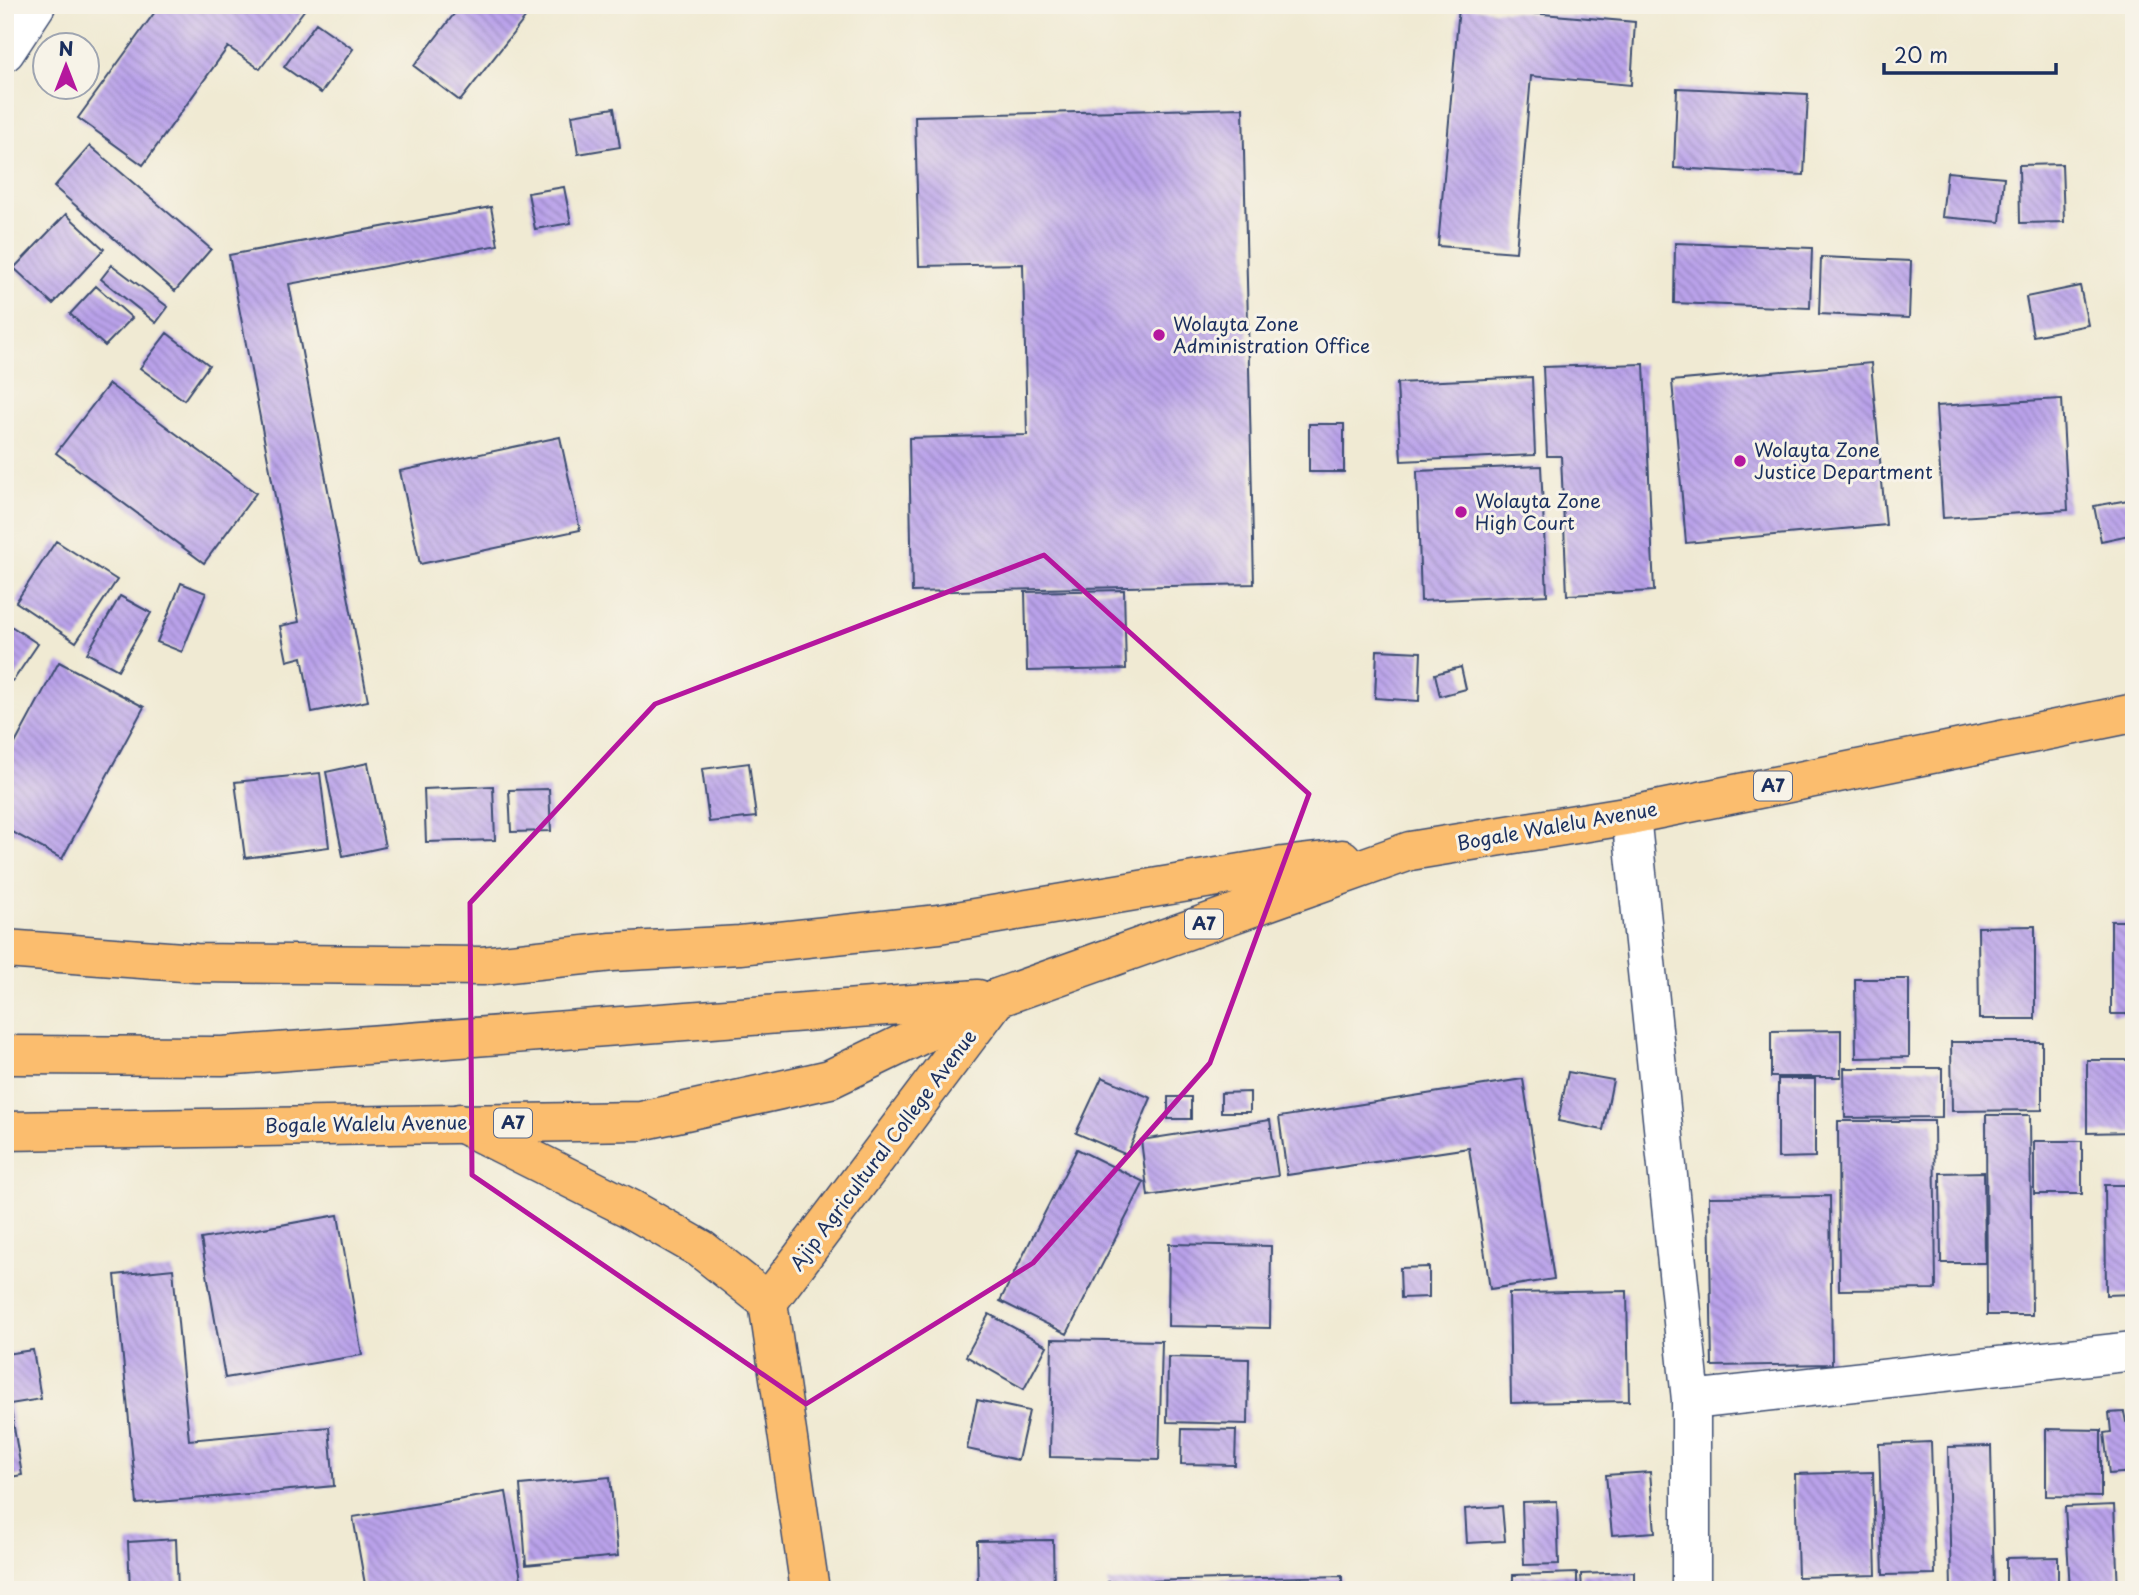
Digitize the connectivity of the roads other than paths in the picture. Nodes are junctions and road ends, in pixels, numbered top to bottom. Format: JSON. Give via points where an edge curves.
{"nodes":[{"id":1,"x":36,"y":5,"type":"edge"},
{"id":2,"x":5,"y":52,"type":"edge"},
{"id":3,"x":2134,"y":713,"type":"edge"},
{"id":4,"x":1631,"y":815,"type":"junction"},
{"id":5,"x":1410,"y":851,"type":"junction"},
{"id":6,"x":5,"y":949,"type":"edge"},
{"id":7,"x":997,"y":998,"type":"junction"},
{"id":8,"x":5,"y":1055,"type":"edge"},
{"id":9,"x":460,"y":1123,"type":"junction"},
{"id":10,"x":5,"y":1131,"type":"edge"},
{"id":11,"x":768,"y":1302,"type":"junction"},
{"id":12,"x":2134,"y":1350,"type":"edge"},
{"id":13,"x":1691,"y":1400,"type":"junction"},
{"id":14,"x":810,"y":1590,"type":"edge"},
{"id":15,"x":1691,"y":1590,"type":"edge"}],
"edges":[{"from":1,"to":2,"type":"street"},
{"from":3,"to":4,"type":"main road","name":"Bogale Walelu Avenue","number":"A7"},
{"from":4,"to":5,"type":"main road","name":"Bogale Walelu Avenue","number":"A7"},
{"from":4,"to":13,"type":"street"},
{"from":5,"to":6,"type":"main road","via":[[1283,866],[939,924],[482,966],[196,963]]},
{"from":5,"to":7,"type":"main road","name":"Bogale Walelu Avenue","number":"A7"},
{"from":7,"to":8,"type":"main road","name":"Bogale Walelu Avenue","number":"A7","via":[[222,1056]]},
{"from":7,"to":9,"type":"main road","name":"Bogale Walelu Avenue","number":"A7","via":[[830,1079],[641,1121]]},
{"from":7,"to":11,"type":"main road","name":"Ajip Agricultural College Avenue"},
{"from":9,"to":10,"type":"main road","name":"Bogale Walelu Avenue","number":"A7"},
{"from":9,"to":11,"type":"main road","number":"A7","via":[[701,1249]]},
{"from":11,"to":14,"type":"main road"},
{"from":12,"to":13,"type":"street"},
{"from":13,"to":15,"type":"street"}]}
